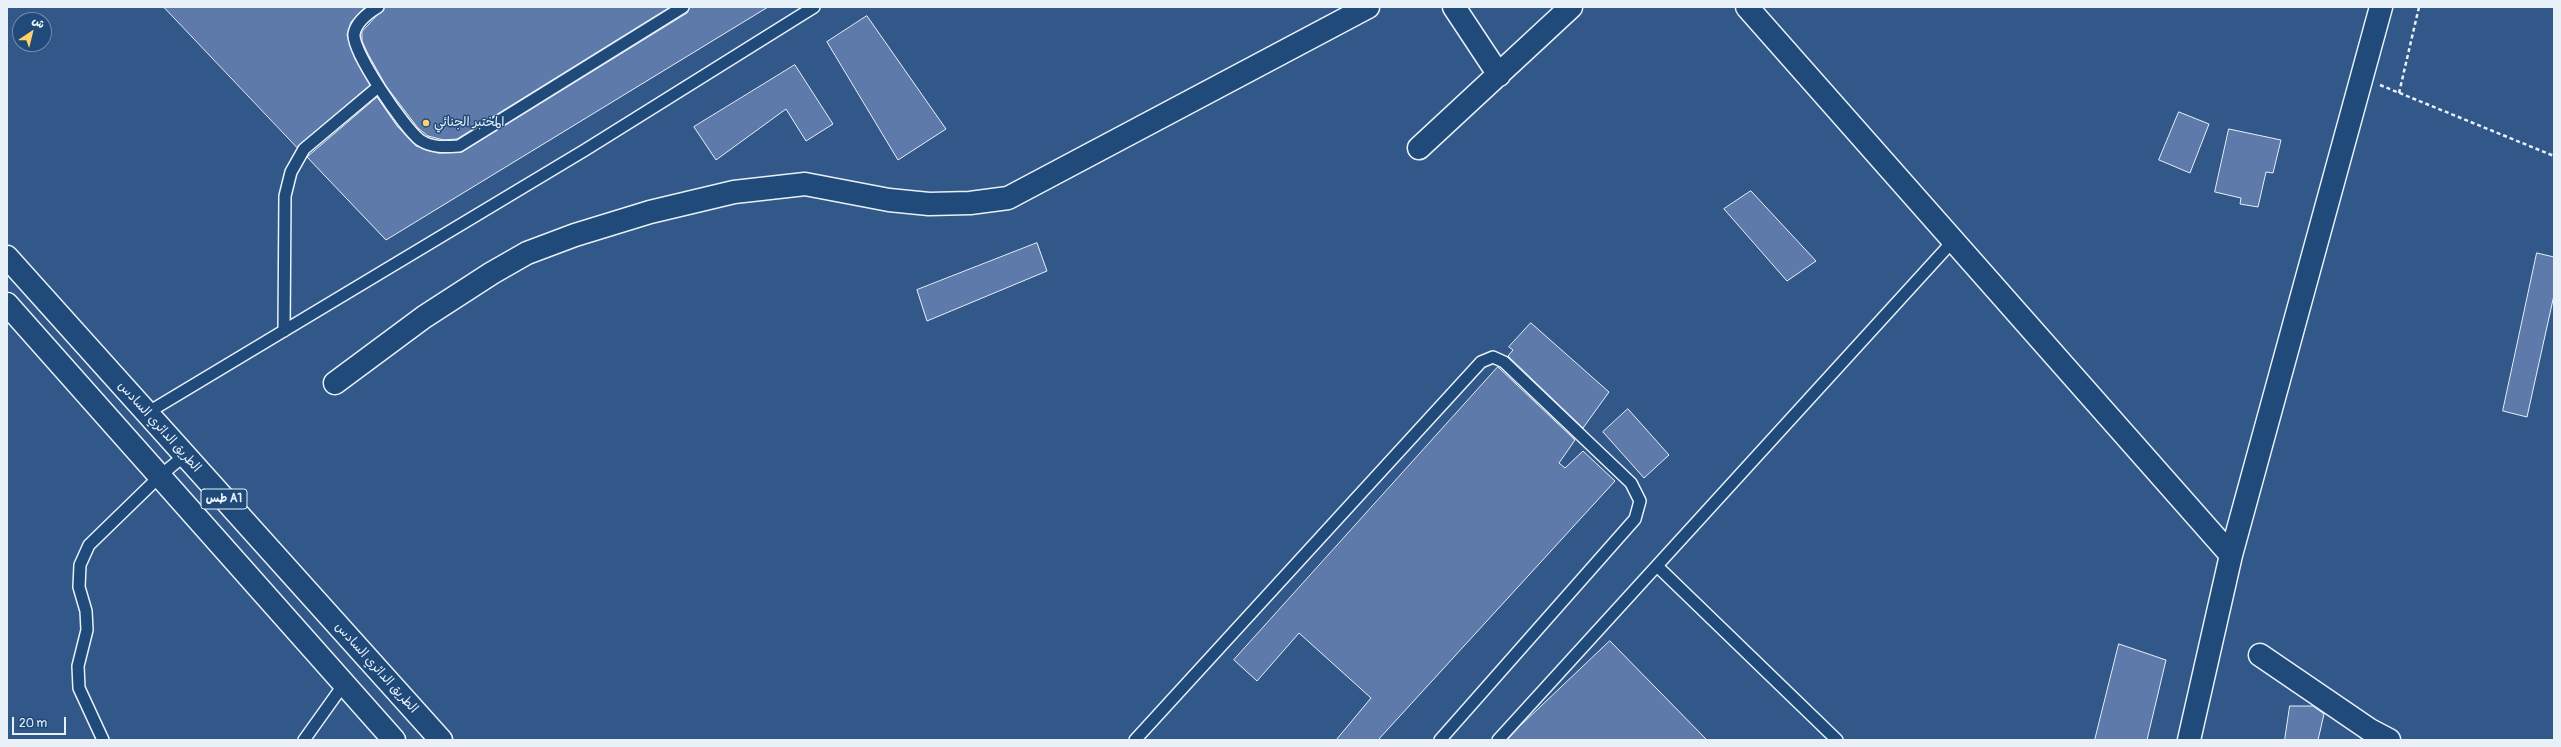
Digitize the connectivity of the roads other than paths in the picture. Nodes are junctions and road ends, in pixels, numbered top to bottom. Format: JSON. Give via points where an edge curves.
{"nodes":[{"id":1,"x":378,"y":7,"type":"edge"},
{"id":2,"x":683,"y":7,"type":"edge"},
{"id":3,"x":814,"y":7,"type":"edge"},
{"id":4,"x":1368,"y":7,"type":"edge"},
{"id":5,"x":1454,"y":7,"type":"edge"},
{"id":6,"x":1572,"y":7,"type":"edge"},
{"id":7,"x":1747,"y":7,"type":"edge"},
{"id":8,"x":2381,"y":7,"type":"edge"},
{"id":9,"x":1499,"y":75,"type":"junction"},
{"id":10,"x":378,"y":87,"type":"junction"},
{"id":11,"x":1419,"y":148,"type":"dead end"},
{"id":12,"x":1953,"y":241,"type":"junction"},
{"id":13,"x":7,"y":257,"type":"edge"},
{"id":14,"x":7,"y":304,"type":"edge"},
{"id":15,"x":284,"y":331,"type":"junction"},
{"id":16,"x":335,"y":383,"type":"dead end"},
{"id":17,"x":147,"y":413,"type":"junction"},
{"id":18,"x":185,"y":456,"type":"junction"},
{"id":19,"x":160,"y":476,"type":"junction"},
{"id":20,"x":2231,"y":555,"type":"junction"},
{"id":21,"x":1657,"y":566,"type":"junction"},
{"id":22,"x":2260,"y":655,"type":"dead end"},
{"id":23,"x":344,"y":684,"type":"junction"},
{"id":24,"x":103,"y":740,"type":"edge"},
{"id":25,"x":304,"y":740,"type":"edge"},
{"id":26,"x":394,"y":740,"type":"edge"},
{"id":27,"x":441,"y":740,"type":"edge"},
{"id":28,"x":1135,"y":740,"type":"edge"},
{"id":29,"x":1440,"y":740,"type":"edge"},
{"id":30,"x":1498,"y":740,"type":"edge"},
{"id":31,"x":1837,"y":740,"type":"edge"},
{"id":32,"x":2189,"y":740,"type":"edge"},
{"id":33,"x":2389,"y":740,"type":"edge"}],
"edges":[{"from":1,"to":10,"type":"lane","via":[[364,16],[354,34],[358,54]]},
{"from":2,"to":10,"type":"lane","via":[[459,146],[440,148],[420,140]]},
{"from":3,"to":15,"type":"lane","via":[[585,150]]},
{"from":4,"to":16,"type":"main road","via":[[1008,198],[970,204],[929,204],[889,200],[805,184],[734,192],[650,212],[575,235],[527,253],[492,273],[424,317]]},
{"from":5,"to":9,"type":"main road"},
{"from":6,"to":9,"type":"main road"},
{"from":7,"to":12,"type":"main road"},
{"from":8,"to":20,"type":"main road"},
{"from":9,"to":11,"type":"main road"},
{"from":10,"to":15,"type":"lane","via":[[304,149],[291,172],[285,196]]},
{"from":12,"to":20,"type":"main road"},
{"from":12,"to":21,"type":"lane"},
{"from":13,"to":17,"type":"main road","name":"الطريق الدائري السادس","number":"طس A1"},
{"from":14,"to":19,"type":"main road","number":"طس A1"},
{"from":15,"to":17,"type":"lane"},
{"from":17,"to":18,"type":"main road","name":"الطريق الدائري السادس","number":"طس A1"},
{"from":18,"to":19,"type":"lane"},
{"from":18,"to":27,"type":"main road","name":"الطريق الدائري السادس","number":"طس A1"},
{"from":19,"to":23,"type":"main road","number":"طس A1"},
{"from":19,"to":24,"type":"lane","via":[[88,545],[80,565],[79,587],[86,611],[87,630],[78,666],[79,688]]},
{"from":20,"to":32,"type":"main road"},
{"from":21,"to":30,"type":"lane"},
{"from":21,"to":31,"type":"lane"},
{"from":22,"to":33,"type":"main road","via":[[2370,730]]},
{"from":23,"to":25,"type":"lane"},
{"from":23,"to":26,"type":"main road","number":"طس A1"},
{"from":28,"to":29,"type":"lane","via":[[1481,362],[1492,358],[1504,362],[1631,483],[1640,501],[1634,519]]}]}
